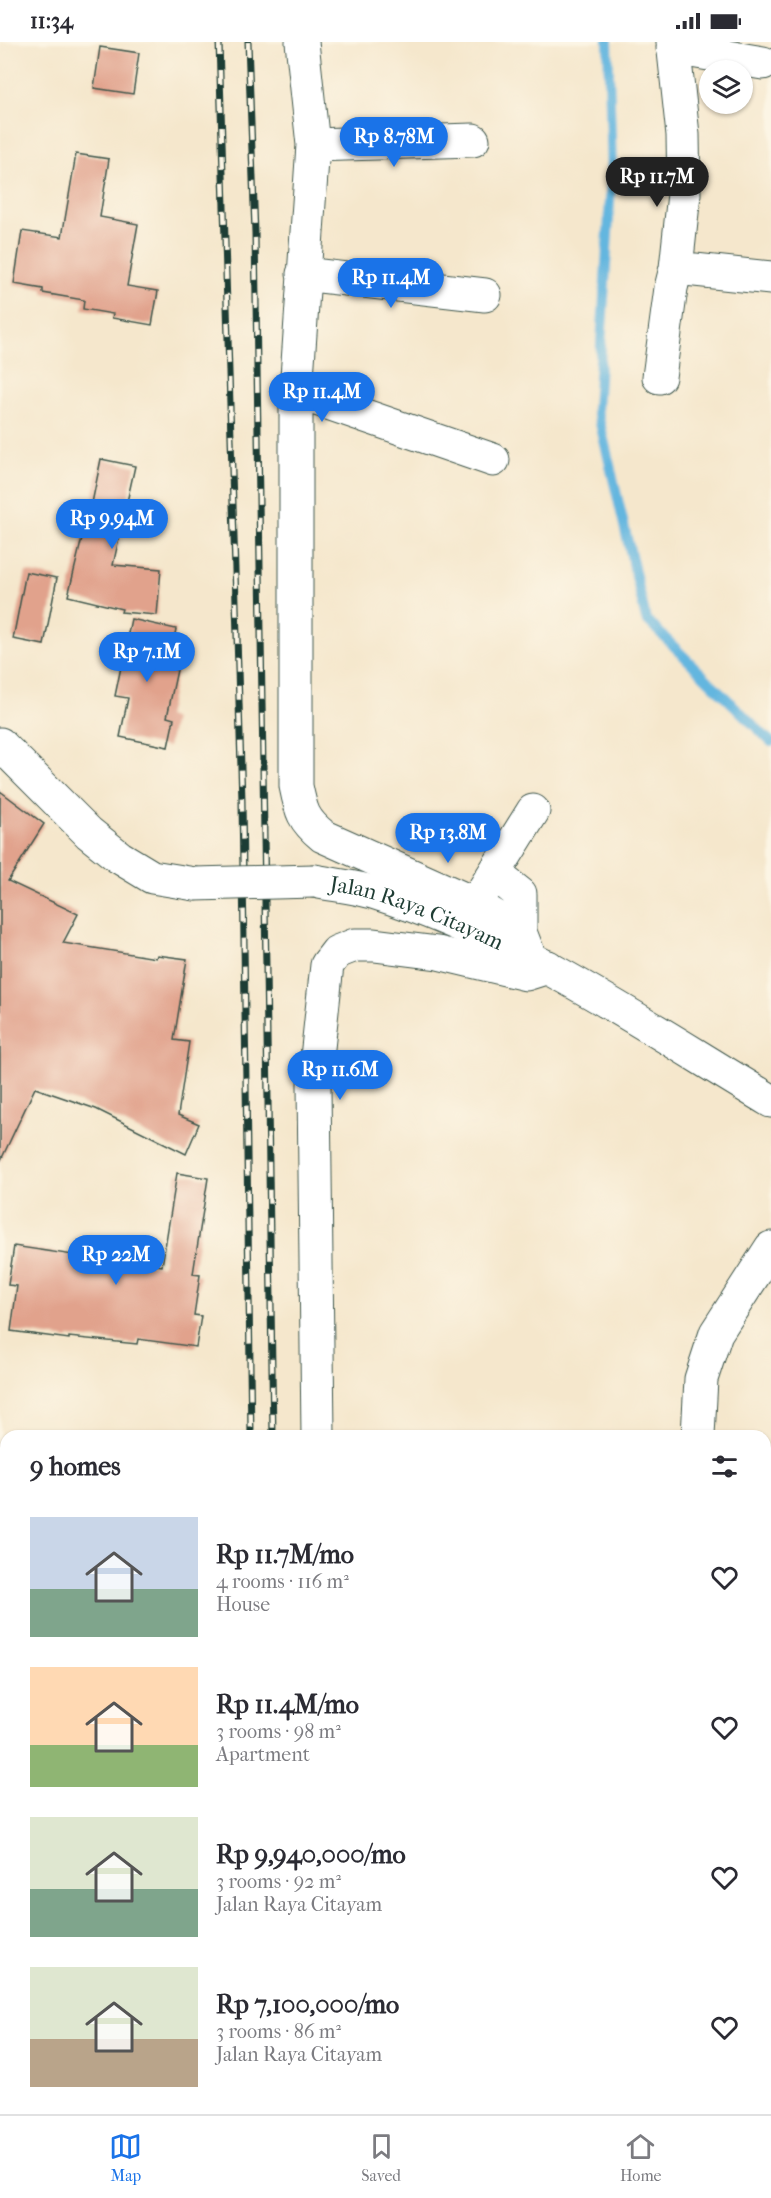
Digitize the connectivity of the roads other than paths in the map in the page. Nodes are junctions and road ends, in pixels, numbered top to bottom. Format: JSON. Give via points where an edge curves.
{"nodes":[{"id":1,"x":302,"y":42,"type":"edge"},
{"id":2,"x":673,"y":45,"type":"edge"},
{"id":3,"x":763,"y":63,"type":"dead end"},
{"id":4,"x":473,"y":140,"type":"dead end"},
{"id":5,"x":313,"y":145,"type":"junction"},
{"id":6,"x":676,"y":268,"type":"junction"},
{"id":7,"x":303,"y":274,"type":"junction"},
{"id":8,"x":771,"y":278,"type":"edge"},
{"id":9,"x":484,"y":295,"type":"dead end"},
{"id":10,"x":659,"y":377,"type":"dead end"},
{"id":11,"x":296,"y":392,"type":"junction"},
{"id":12,"x":493,"y":460,"type":"dead end"},
{"id":13,"x":0,"y":744,"type":"edge"},
{"id":14,"x":533,"y":811,"type":"dead end"},
{"id":15,"x":495,"y":874,"type":"junction"},
{"id":16,"x":474,"y":904,"type":"junction"},
{"id":17,"x":533,"y":952,"type":"junction"},
{"id":18,"x":771,"y":1101,"type":"edge"},
{"id":19,"x":771,"y":1248,"type":"edge"},
{"id":20,"x":318,"y":1430,"type":"edge"},
{"id":21,"x":698,"y":1430,"type":"edge"}],
"edges":[{"from":1,"to":5,"type":"street"},
{"from":2,"to":3,"type":"street"},
{"from":2,"to":6,"type":"street","via":[[684,182]]},
{"from":4,"to":5,"type":"street"},
{"from":5,"to":7,"type":"street"},
{"from":6,"to":8,"type":"street"},
{"from":6,"to":10,"type":"street"},
{"from":7,"to":9,"type":"street"},
{"from":7,"to":11,"type":"street"},
{"from":11,"to":12,"type":"street"},
{"from":11,"to":16,"type":"street","via":[[296,786],[301,813],[323,836]]},
{"from":13,"to":17,"type":"street","name":"Jalan Raya Citayam","bridge":true,"via":[[89,833],[152,877],[195,884],[314,881],[375,892]]},
{"from":14,"to":15,"type":"street"},
{"from":15,"to":16,"type":"street"},
{"from":15,"to":17,"type":"street","via":[[520,894]]},
{"from":16,"to":17,"type":"street"},
{"from":17,"to":18,"type":"street","name":"Jalan Raya Citayam"},
{"from":17,"to":20,"type":"street","via":[[526,974],[438,953],[374,945],[355,945],[337,952],[327,965],[314,1085]]},
{"from":19,"to":21,"type":"street","via":[[716,1333],[701,1379]]}]}
